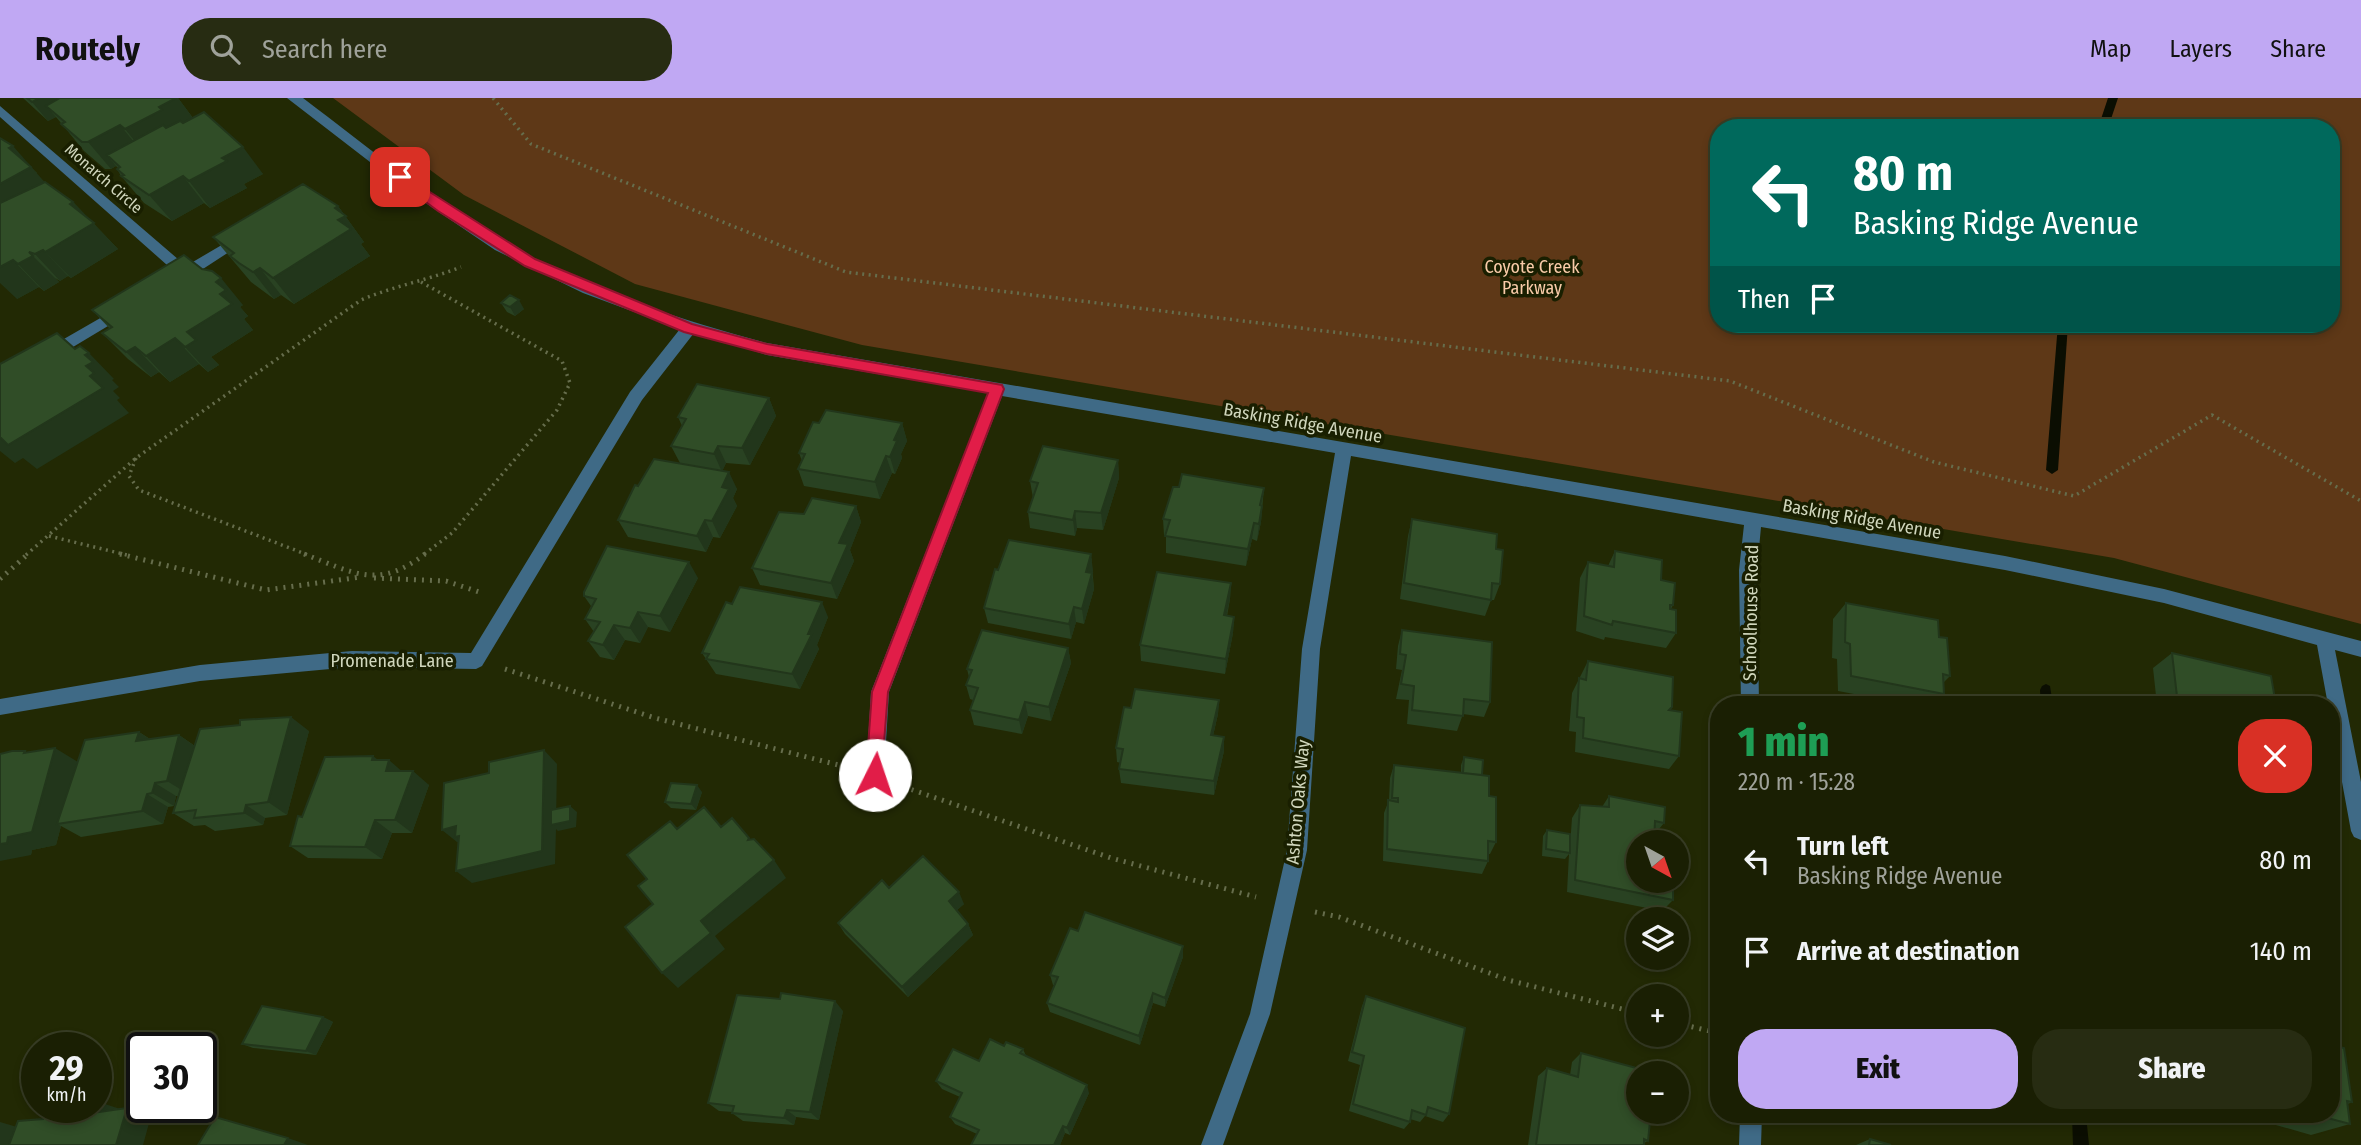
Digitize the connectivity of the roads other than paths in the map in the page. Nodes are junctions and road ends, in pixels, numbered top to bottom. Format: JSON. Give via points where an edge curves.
{"nodes":[{"id":1,"x":295,"y":98,"type":"edge"},
{"id":2,"x":0,"y":110,"type":"edge"},
{"id":3,"x":252,"y":233,"type":"edge"},
{"id":4,"x":185,"y":273,"type":"junction"},
{"id":5,"x":162,"y":287,"type":"edge"},
{"id":6,"x":139,"y":301,"type":"edge"},
{"id":7,"x":689,"y":328,"type":"junction"},
{"id":8,"x":35,"y":362,"type":"edge"},
{"id":9,"x":997,"y":389,"type":"junction"},
{"id":10,"x":1344,"y":450,"type":"junction"},
{"id":11,"x":1753,"y":520,"type":"junction"},
{"id":12,"x":2324,"y":637,"type":"junction"},
{"id":13,"x":2361,"y":649,"type":"edge"},
{"id":14,"x":1750,"y":696,"type":"edge"},
{"id":15,"x":2335,"y":696,"type":"edge"},
{"id":16,"x":0,"y":707,"type":"edge"},
{"id":17,"x":2340,"y":721,"type":"edge"},
{"id":18,"x":875,"y":775,"type":"road end"},
{"id":19,"x":2361,"y":831,"type":"edge"},
{"id":20,"x":1751,"y":1123,"type":"edge"},
{"id":21,"x":1212,"y":1145,"type":"edge"},
{"id":22,"x":1750,"y":1145,"type":"edge"}],
"edges":[{"from":1,"to":7,"type":"street","name":"Basking Ridge Avenue","via":[[443,208],[530,262]]},
{"from":2,"to":4,"type":"street","name":"Monarch Circle"},
{"from":3,"to":4,"type":"street"},
{"from":4,"to":5,"type":"street"},
{"from":6,"to":8,"type":"street"},
{"from":7,"to":9,"type":"street","name":"Basking Ridge Avenue","via":[[767,349]]},
{"from":7,"to":16,"type":"street","name":"Promenade Lane","via":[[636,396],[476,661],[352,659],[200,673]]},
{"from":9,"to":10,"type":"street","name":"Basking Ridge Avenue"},
{"from":9,"to":18,"type":"street","via":[[880,692]]},
{"from":10,"to":11,"type":"street","name":"Basking Ridge Avenue"},
{"from":10,"to":21,"type":"street","name":"Ashton Oaks Way","via":[[1311,649],[1297,850],[1260,1014]]},
{"from":11,"to":12,"type":"street","name":"Basking Ridge Avenue","via":[[2004,563]]},
{"from":11,"to":14,"type":"street","name":"Schoolhouse Road","via":[[1748,570]]},
{"from":12,"to":13,"type":"street","name":"Basking Ridge Avenue"},
{"from":12,"to":15,"type":"street"},
{"from":17,"to":19,"type":"street"},
{"from":20,"to":22,"type":"street"}]}
